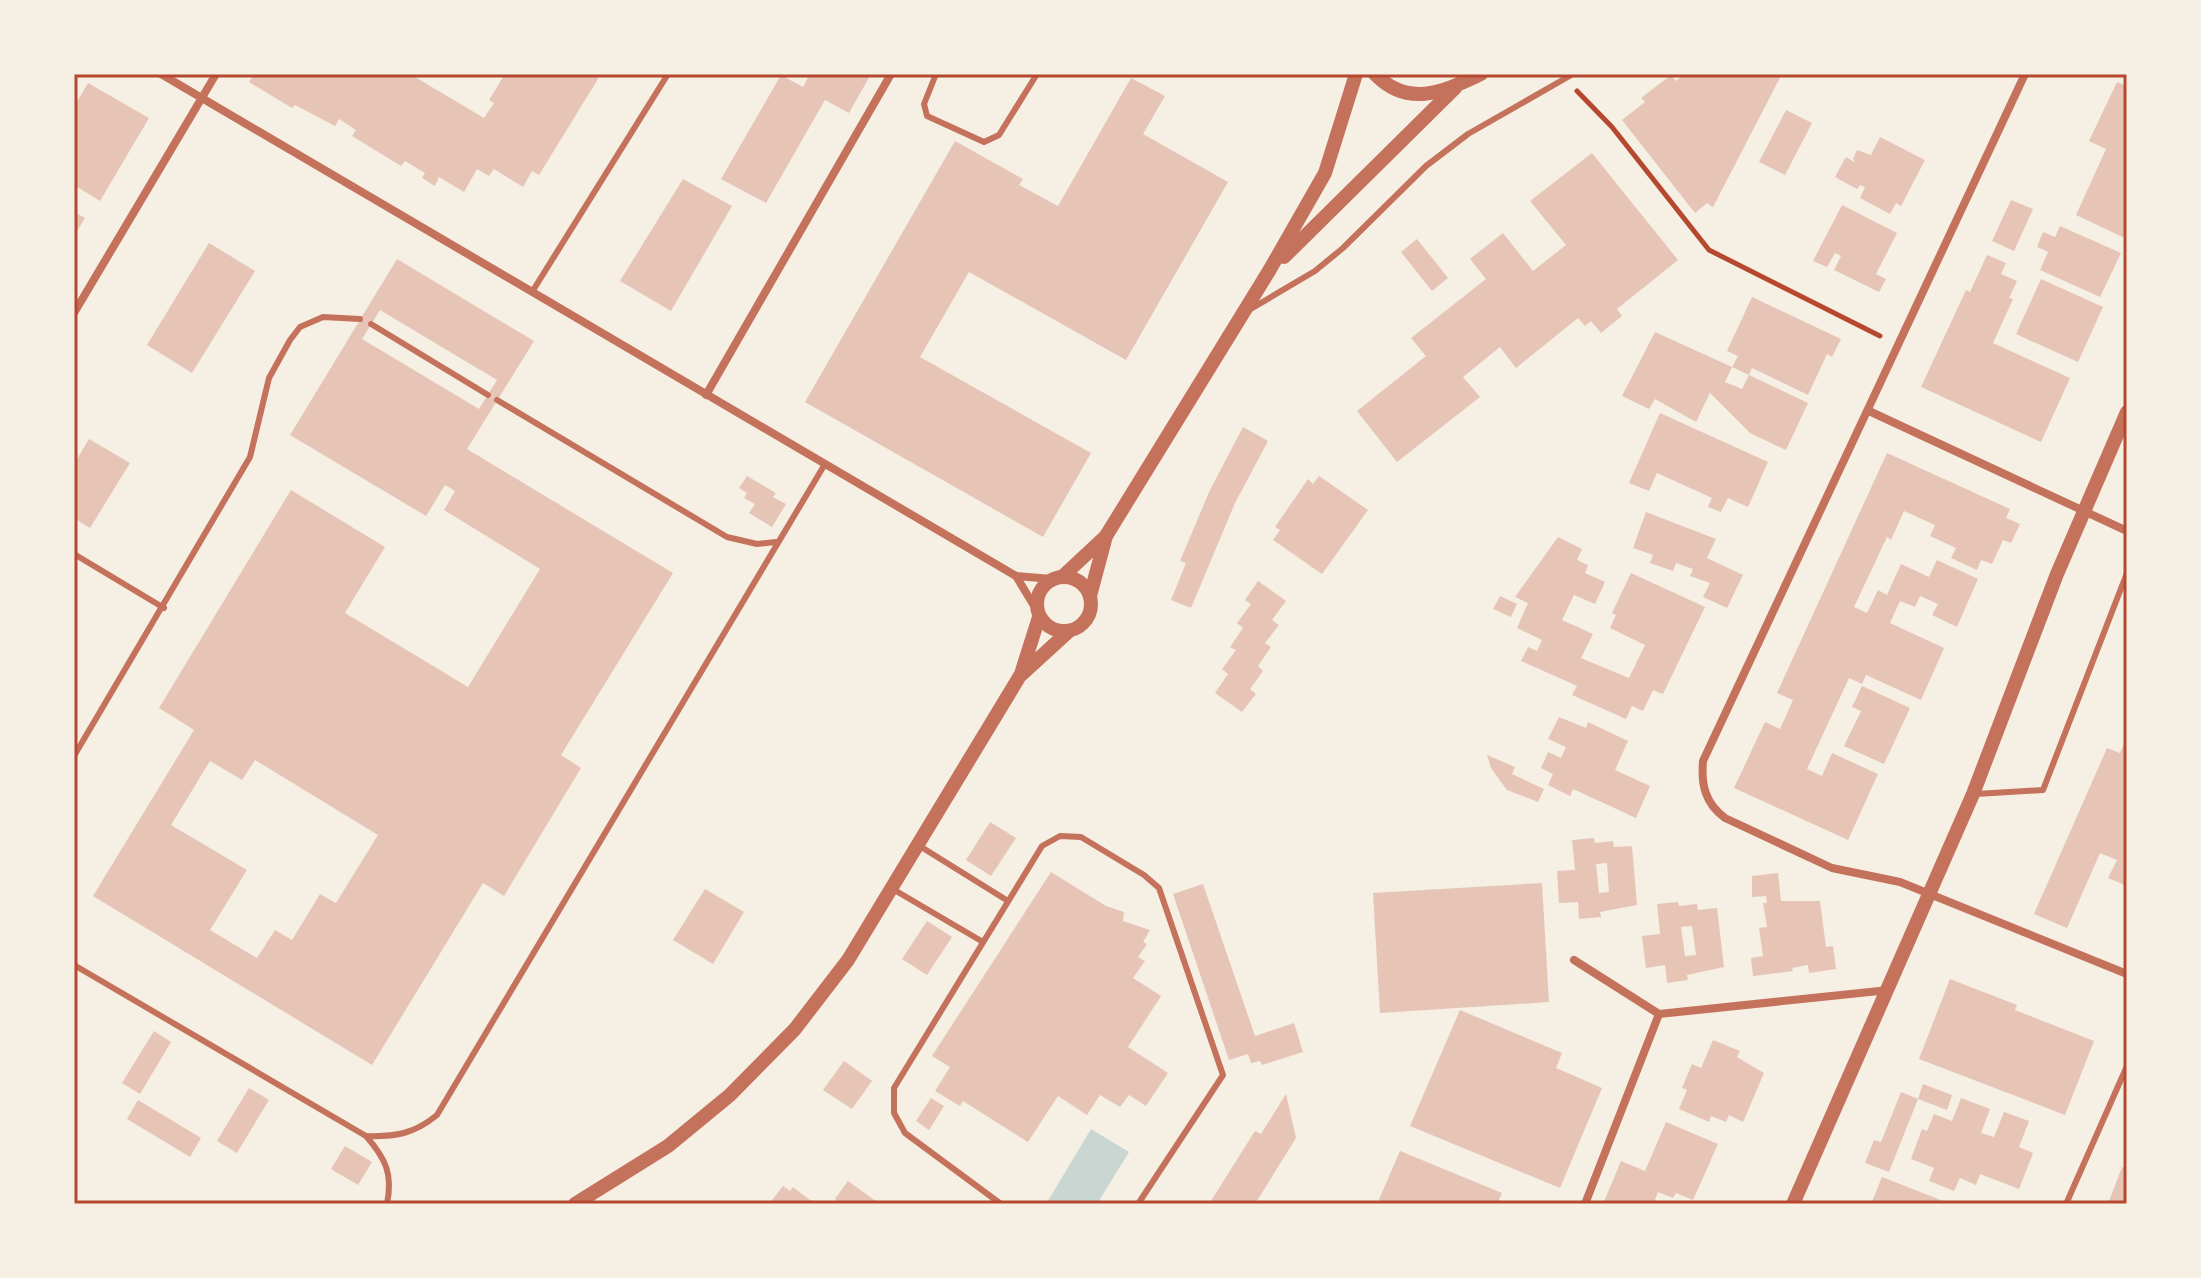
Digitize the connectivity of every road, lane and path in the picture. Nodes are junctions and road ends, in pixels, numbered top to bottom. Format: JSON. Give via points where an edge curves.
{"nodes":[{"id":1,"x":161,"y":74,"type":"edge"},
{"id":2,"x":216,"y":74,"type":"edge"},
{"id":3,"x":668,"y":74,"type":"edge"},
{"id":4,"x":891,"y":74,"type":"edge"},
{"id":5,"x":936,"y":74,"type":"edge"},
{"id":6,"x":1037,"y":74,"type":"edge"},
{"id":7,"x":1356,"y":74,"type":"edge"},
{"id":8,"x":1375,"y":74,"type":"edge"},
{"id":9,"x":1481,"y":74,"type":"edge"},
{"id":10,"x":1573,"y":74,"type":"edge"},
{"id":11,"x":2025,"y":74,"type":"edge"},
{"id":12,"x":1565,"y":78,"type":"junction"},
{"id":13,"x":1464,"y":81,"type":"edge"},
{"id":14,"x":201,"y":97,"type":"junction"},
{"id":15,"x":1269,"y":271,"type":"junction"},
{"id":16,"x":532,"y":292,"type":"junction"},
{"id":17,"x":74,"y":313,"type":"edge"},
{"id":18,"x":1242,"y":314,"type":"junction"},
{"id":19,"x":360,"y":319,"type":"dead end"},
{"id":20,"x":371,"y":324,"type":"dead end"},
{"id":21,"x":1879,"y":336,"type":"dead end"},
{"id":22,"x":488,"y":395,"type":"dead end"},
{"id":23,"x":706,"y":395,"type":"junction"},
{"id":24,"x":497,"y":400,"type":"dead end"},
{"id":25,"x":1869,"y":411,"type":"junction"},
{"id":26,"x":2127,"y":412,"type":"edge"},
{"id":27,"x":825,"y":464,"type":"junction"},
{"id":28,"x":2083,"y":512,"type":"junction"},
{"id":29,"x":2127,"y":531,"type":"edge"},
{"id":30,"x":1106,"y":536,"type":"junction"},
{"id":31,"x":776,"y":542,"type":"junction"},
{"id":32,"x":74,"y":554,"type":"edge"},
{"id":33,"x":2127,"y":573,"type":"edge"},
{"id":34,"x":1016,"y":576,"type":"junction"},
{"id":35,"x":1057,"y":578,"type":"junction"},
{"id":36,"x":1090,"y":596,"type":"junction"},
{"id":37,"x":164,"y":608,"type":"junction"},
{"id":38,"x":1038,"y":613,"type":"junction"},
{"id":39,"x":1069,"y":631,"type":"junction"},
{"id":40,"x":1021,"y":674,"type":"junction"},
{"id":41,"x":74,"y":756,"type":"edge"},
{"id":42,"x":1973,"y":794,"type":"junction"},
{"id":43,"x":918,"y":845,"type":"junction"},
{"id":44,"x":891,"y":888,"type":"junction"},
{"id":45,"x":1930,"y":896,"type":"junction"},
{"id":46,"x":1008,"y":901,"type":"junction"},
{"id":47,"x":983,"y":942,"type":"junction"},
{"id":48,"x":1574,"y":960,"type":"dead end"},
{"id":49,"x":74,"y":965,"type":"edge"},
{"id":50,"x":2127,"y":974,"type":"edge"},
{"id":51,"x":1890,"y":990,"type":"junction"},
{"id":52,"x":1659,"y":1014,"type":"junction"},
{"id":53,"x":2127,"y":1066,"type":"edge"},
{"id":54,"x":366,"y":1136,"type":"junction"},
{"id":55,"x":387,"y":1204,"type":"edge"},
{"id":56,"x":575,"y":1204,"type":"edge"},
{"id":57,"x":1001,"y":1204,"type":"edge"},
{"id":58,"x":1138,"y":1204,"type":"edge"},
{"id":59,"x":1585,"y":1204,"type":"edge"},
{"id":60,"x":1793,"y":1204,"type":"edge"},
{"id":61,"x":2066,"y":1204,"type":"edge"}],
"edges":[{"from":1,"to":14,"type":"street"},
{"from":2,"to":14,"type":"street"},
{"from":3,"to":16,"type":"lane"},
{"from":4,"to":23,"type":"street"},
{"from":5,"to":6,"type":"lane","via":[[924,104],[927,116],[984,142],[999,135]]},
{"from":7,"to":15,"type":"street","via":[[1325,173]]},
{"from":8,"to":13,"type":"street","via":[[1393,88],[1418,95]]},
{"from":9,"to":13,"type":"street"},
{"from":10,"to":12,"type":"lane"},
{"from":11,"to":25,"type":"street"},
{"from":12,"to":18,"type":"lane","via":[[1468,134],[1426,166],[1315,271]]},
{"from":12,"to":21,"type":"path","via":[[1612,127],[1709,250]]},
{"from":13,"to":15,"type":"street"},
{"from":14,"to":16,"type":"street"},
{"from":14,"to":17,"type":"street"},
{"from":15,"to":18,"type":"street"},
{"from":16,"to":23,"type":"street"},
{"from":18,"to":30,"type":"street"},
{"from":19,"to":37,"type":"lane","via":[[323,317],[300,327],[290,340],[269,378],[250,457]]},
{"from":20,"to":22,"type":"lane"},
{"from":23,"to":27,"type":"street"},
{"from":24,"to":31,"type":"lane","via":[[727,537]]},
{"from":25,"to":28,"type":"street"},
{"from":25,"to":45,"type":"street","via":[[1703,761],[1702,777],[1712,808],[1725,818],[1832,868],[1900,882]]},
{"from":26,"to":28,"type":"street"},
{"from":27,"to":31,"type":"lane"},
{"from":27,"to":34,"type":"street"},
{"from":28,"to":29,"type":"street"},
{"from":28,"to":42,"type":"street"},
{"from":30,"to":35,"type":"street"},
{"from":30,"to":36,"type":"street"},
{"from":31,"to":54,"type":"lane","via":[[744,605],[437,1115],[405,1134]]},
{"from":32,"to":37,"type":"lane"},
{"from":33,"to":42,"type":"lane","via":[[2043,790]]},
{"from":34,"to":35,"type":"street"},
{"from":34,"to":38,"type":"street"},
{"from":35,"to":36,"type":"street","via":[[1079,582]]},
{"from":35,"to":38,"type":"street","via":[[1039,591]]},
{"from":36,"to":39,"type":"street","via":[[1085,622]]},
{"from":37,"to":41,"type":"lane"},
{"from":38,"to":39,"type":"street","via":[[1052,629]]},
{"from":38,"to":40,"type":"street"},
{"from":39,"to":40,"type":"street"},
{"from":40,"to":43,"type":"street"},
{"from":42,"to":45,"type":"street"},
{"from":43,"to":44,"type":"street"},
{"from":43,"to":46,"type":"lane"},
{"from":44,"to":47,"type":"lane"},
{"from":44,"to":56,"type":"street","via":[[848,960],[795,1029],[730,1095],[668,1146]]},
{"from":45,"to":50,"type":"street"},
{"from":45,"to":51,"type":"street"},
{"from":46,"to":47,"type":"lane"},
{"from":46,"to":58,"type":"lane","via":[[1042,846],[1070,835],[1144,875],[1163,895],[1223,1075]]},
{"from":47,"to":57,"type":"lane","via":[[899,1076],[892,1100],[905,1133]]},
{"from":48,"to":52,"type":"street"},
{"from":49,"to":54,"type":"lane"},
{"from":51,"to":52,"type":"street"},
{"from":51,"to":60,"type":"street"},
{"from":52,"to":59,"type":"street"},
{"from":53,"to":61,"type":"lane"},
{"from":54,"to":55,"type":"lane","via":[[387,1164]]}]}
